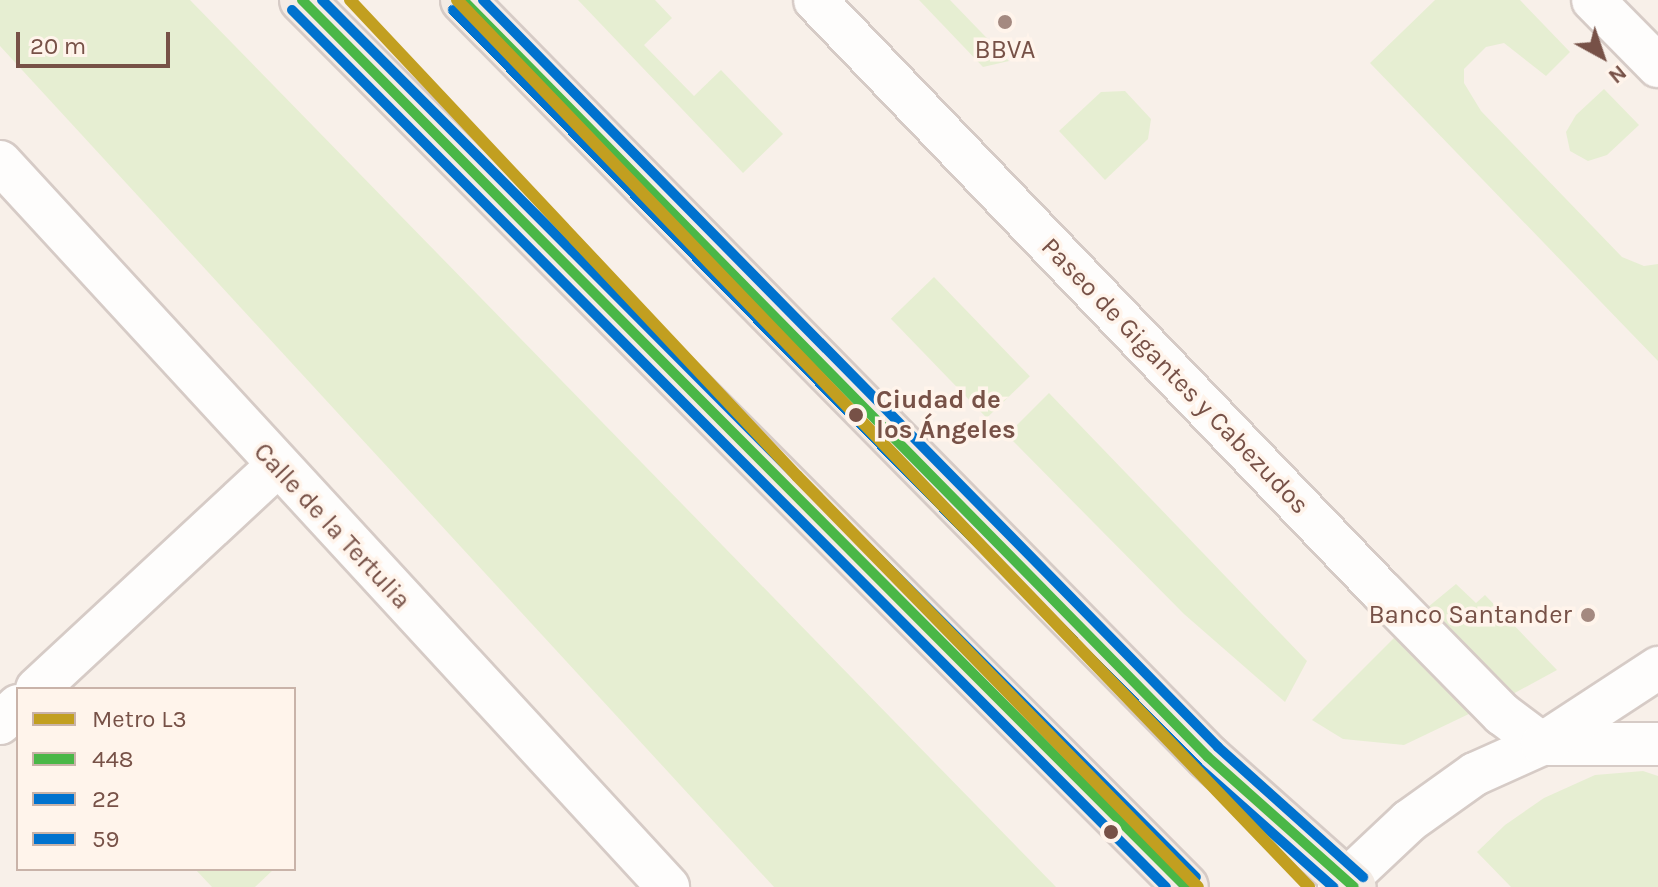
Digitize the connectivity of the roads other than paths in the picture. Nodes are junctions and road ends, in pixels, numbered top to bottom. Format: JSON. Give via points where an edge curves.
{"nodes":[{"id":1,"x":302,"y":0,"type":"edge"},
{"id":2,"x":463,"y":0,"type":"edge"},
{"id":3,"x":815,"y":0,"type":"edge"},
{"id":4,"x":1593,"y":0,"type":"edge"},
{"id":5,"x":1658,"y":66,"type":"edge"},
{"id":6,"x":0,"y":162,"type":"edge"},
{"id":7,"x":276,"y":467,"type":"junction"},
{"id":8,"x":1658,"y":668,"type":"edge"},
{"id":9,"x":39,"y":687,"type":"edge"},
{"id":10,"x":16,"y":708,"type":"edge"},
{"id":11,"x":0,"y":723,"type":"edge"},
{"id":12,"x":1542,"y":744,"type":"junction"},
{"id":13,"x":1658,"y":744,"type":"edge"},
{"id":14,"x":1346,"y":884,"type":"edge"},
{"id":15,"x":668,"y":887,"type":"edge"},
{"id":16,"x":1186,"y":887,"type":"edge"}],
"edges":[{"from":1,"to":16,"type":"main road"},
{"from":2,"to":14,"type":"main road","via":[[1208,757]]},
{"from":3,"to":12,"type":"street","name":"Paseo de Gigantes y Cabezudos","via":[[1381,591],[1502,714]]},
{"from":4,"to":5,"type":"street"},
{"from":6,"to":7,"type":"street","name":"Calle de la Tertulia"},
{"from":7,"to":9,"type":"street"},
{"from":7,"to":15,"type":"street","name":"Calle de la Tertulia"},
{"from":8,"to":12,"type":"street"},
{"from":10,"to":11,"type":"street"},
{"from":12,"to":13,"type":"street"},
{"from":12,"to":14,"type":"street","via":[[1475,774],[1409,821]]}]}
